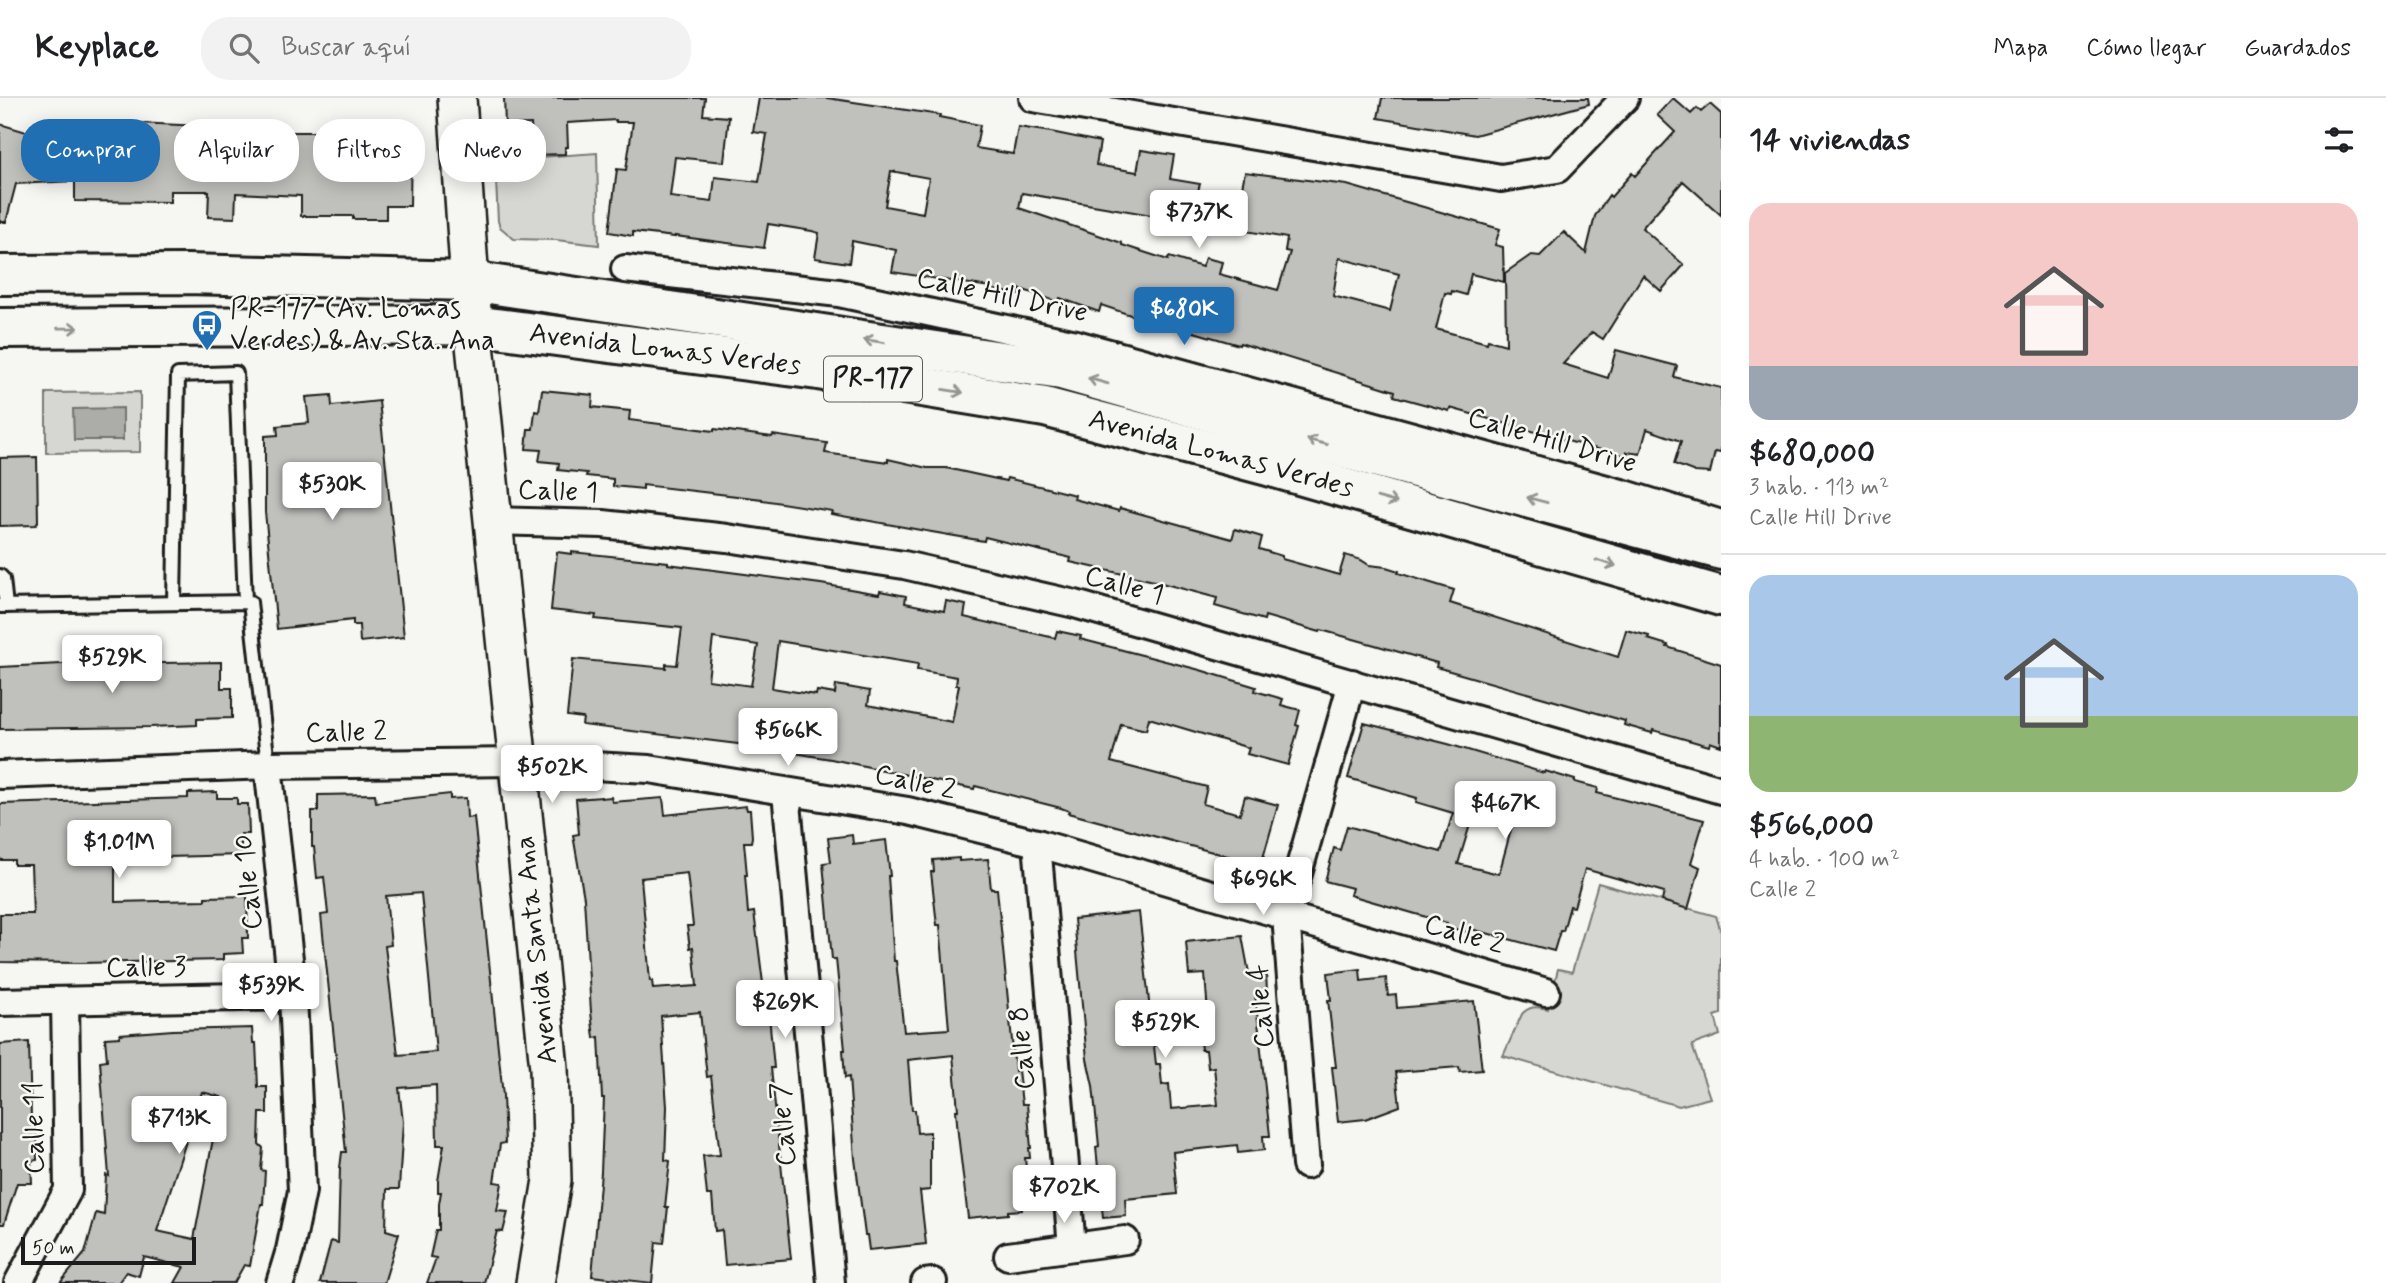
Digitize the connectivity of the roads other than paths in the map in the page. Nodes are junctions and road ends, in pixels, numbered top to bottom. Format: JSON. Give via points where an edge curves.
{"nodes":[{"id":1,"x":457,"y":98,"type":"edge"},
{"id":2,"x":1033,"y":98,"type":"edge"},
{"id":3,"x":1625,"y":98,"type":"edge"},
{"id":4,"x":625,"y":269,"type":"dead end"},
{"id":5,"x":0,"y":275,"type":"edge"},
{"id":6,"x":470,"y":281,"type":"junction"},
{"id":7,"x":473,"y":325,"type":"junction"},
{"id":8,"x":0,"y":328,"type":"edge"},
{"id":9,"x":494,"y":521,"type":"junction"},
{"id":10,"x":1721,"y":524,"type":"edge"},
{"id":11,"x":1721,"y":550,"type":"edge"},
{"id":12,"x":0,"y":576,"type":"edge"},
{"id":13,"x":1721,"y":596,"type":"edge"},
{"id":14,"x":245,"y":602,"type":"junction"},
{"id":15,"x":174,"y":603,"type":"junction"},
{"id":16,"x":3,"y":606,"type":"edge"},
{"id":17,"x":1353,"y":683,"type":"junction"},
{"id":18,"x":519,"y":762,"type":"junction"},
{"id":19,"x":268,"y":765,"type":"junction"},
{"id":20,"x":0,"y":775,"type":"edge"},
{"id":21,"x":1721,"y":790,"type":"edge"},
{"id":22,"x":786,"y":792,"type":"junction"},
{"id":23,"x":1037,"y":843,"type":"junction"},
{"id":24,"x":1286,"y":916,"type":"junction"},
{"id":25,"x":1546,"y":992,"type":"dead end"},
{"id":26,"x":293,"y":996,"type":"junction"},
{"id":27,"x":0,"y":1002,"type":"edge"},
{"id":28,"x":65,"y":1002,"type":"junction"},
{"id":29,"x":1306,"y":1165,"type":"dead end"},
{"id":30,"x":1125,"y":1240,"type":"dead end"},
{"id":31,"x":1072,"y":1247,"type":"junction"},
{"id":32,"x":1008,"y":1256,"type":"dead end"},
{"id":33,"x":933,"y":1282,"type":"edge"},
{"id":34,"x":18,"y":1283,"type":"edge"},
{"id":35,"x":279,"y":1283,"type":"edge"},
{"id":36,"x":535,"y":1283,"type":"edge"},
{"id":37,"x":831,"y":1283,"type":"edge"},
{"id":38,"x":925,"y":1283,"type":"edge"}],
"edges":[{"from":1,"to":6,"type":"street","name":"Avenida Santa Ana"},
{"from":2,"to":3,"type":"street","via":[[1501,178],[1557,169]]},
{"from":4,"to":10,"type":"street","name":"Calle Hill Drive","via":[[839,293],[1076,344]]},
{"from":5,"to":6,"type":"highway","name":"Avenida Lomas Verdes","number":"PR-177"},
{"from":6,"to":7,"type":"street","name":"Avenida Santa Ana"},
{"from":11,"to":6,"type":"highway","name":"Avenida Lomas Verdes","number":"PR-177","one_way":true,"via":[[1061,370]]},
{"from":8,"to":7,"type":"highway","name":"Avenida Lomas Verdes","number":"PR-177","one_way":true},
{"from":7,"to":9,"type":"street","name":"Avenida Santa Ana"},
{"from":7,"to":13,"type":"highway","name":"Avenida Lomas Verdes","number":"PR-177","one_way":true,"via":[[818,370],[1045,407]]},
{"from":9,"to":17,"type":"street","name":"Calle 1","via":[[603,524],[904,565],[1075,604]]},
{"from":9,"to":18,"type":"street","name":"Avenida Santa Ana"},
{"from":12,"to":16,"type":"lane"},
{"from":14,"to":15,"type":"lane"},
{"from":14,"to":15,"type":"lane","via":[[236,373],[178,375]]},
{"from":14,"to":19,"type":"lane","via":[[250,602]]},
{"from":15,"to":16,"type":"lane"},
{"from":17,"to":21,"type":"street","name":"Calle 1"},
{"from":17,"to":24,"type":"street","name":"Calle 4"},
{"from":18,"to":19,"type":"street","name":"Calle 2"},
{"from":18,"to":22,"type":"street","name":"Calle 2","via":[[649,769]]},
{"from":18,"to":36,"type":"street","name":"Avenida Santa Ana","via":[[550,1068],[552,1180]]},
{"from":19,"to":20,"type":"street","name":"Calle 2"},
{"from":19,"to":26,"type":"street","name":"Calle 10"},
{"from":22,"to":23,"type":"street","name":"Calle 2","via":[[908,811]]},
{"from":22,"to":37,"type":"street","name":"Calle 7"},
{"from":23,"to":24,"type":"street","name":"Calle 2"},
{"from":23,"to":31,"type":"street","name":"Calle 8"},
{"from":24,"to":25,"type":"street","name":"Calle 2"},
{"from":24,"to":29,"type":"street","name":"Calle 4"},
{"from":26,"to":28,"type":"street","name":"Calle 3"},
{"from":26,"to":35,"type":"street","name":"Calle 10","via":[[302,1191]]},
{"from":27,"to":28,"type":"street","name":"Calle 3"},
{"from":28,"to":34,"type":"street","name":"Calle 11","via":[[68,1191]]},
{"from":30,"to":31,"type":"street"},
{"from":31,"to":32,"type":"street"},
{"from":33,"to":38,"type":"street"}]}
